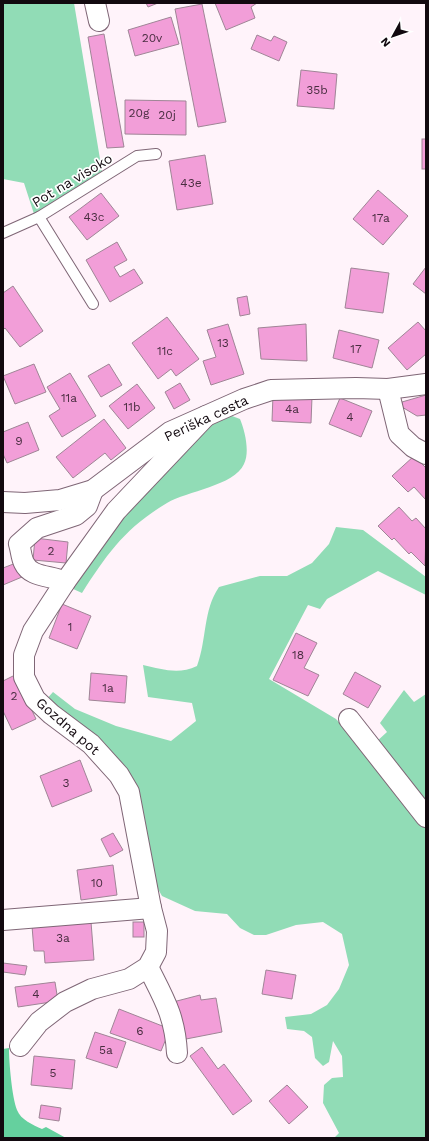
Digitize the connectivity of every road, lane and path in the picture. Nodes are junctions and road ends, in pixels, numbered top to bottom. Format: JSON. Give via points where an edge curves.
{"nodes":[{"id":1,"x":156,"y":154,"type":"dead end"},
{"id":2,"x":39,"y":217,"type":"junction"},
{"id":3,"x":3,"y":233,"type":"edge"},
{"id":4,"x":93,"y":304,"type":"dead end"},
{"id":5,"x":426,"y":384,"type":"edge"},
{"id":6,"x":388,"y":389,"type":"junction"},
{"id":7,"x":206,"y":416,"type":"junction"},
{"id":8,"x":426,"y":454,"type":"edge"},
{"id":9,"x":93,"y":490,"type":"junction"},
{"id":10,"x":3,"y":502,"type":"edge"},
{"id":11,"x":65,"y":582,"type":"junction"},
{"id":12,"x":349,"y":719,"type":"dead end"},
{"id":13,"x":426,"y":817,"type":"edge"},
{"id":14,"x":151,"y":908,"type":"junction"},
{"id":15,"x":3,"y":920,"type":"edge"},
{"id":16,"x":148,"y":967,"type":"junction"},
{"id":17,"x":20,"y":1046,"type":"dead end"},
{"id":18,"x":177,"y":1053,"type":"dead end"}],
"edges":[{"from":1,"to":2,"type":"lane","name":"Pot na visoko","via":[[137,156]]},
{"from":2,"to":3,"type":"lane","name":"Pot na visoko"},
{"from":2,"to":4,"type":"lane"},
{"from":5,"to":6,"type":"street","name":"Periška cesta"},
{"from":6,"to":7,"type":"street","name":"Periška cesta","via":[[271,390]]},
{"from":6,"to":8,"type":"street","via":[[400,434],[413,447]]},
{"from":7,"to":9,"type":"street","name":"Periška cesta","via":[[170,432]]},
{"from":7,"to":11,"type":"street","name":"Gozdna pot","via":[[116,511]]},
{"from":9,"to":10,"type":"street","name":"Periška cesta","via":[[60,500]]},
{"from":9,"to":11,"type":"street","via":[[87,506],[76,514],[37,528],[19,544],[24,563],[35,574],[55,577]]},
{"from":11,"to":14,"type":"street","name":"Gozdna pot","via":[[33,631],[24,655],[24,677],[35,699],[91,744],[129,792]]},
{"from":12,"to":13,"type":"street"},
{"from":14,"to":15,"type":"street"},
{"from":14,"to":16,"type":"street","name":"Gozdna pot","via":[[157,931],[156,952]]},
{"from":16,"to":17,"type":"street","via":[[129,979],[92,988],[65,1002],[39,1022]]},
{"from":16,"to":18,"type":"street","via":[[168,1006],[176,1030]]}]}
